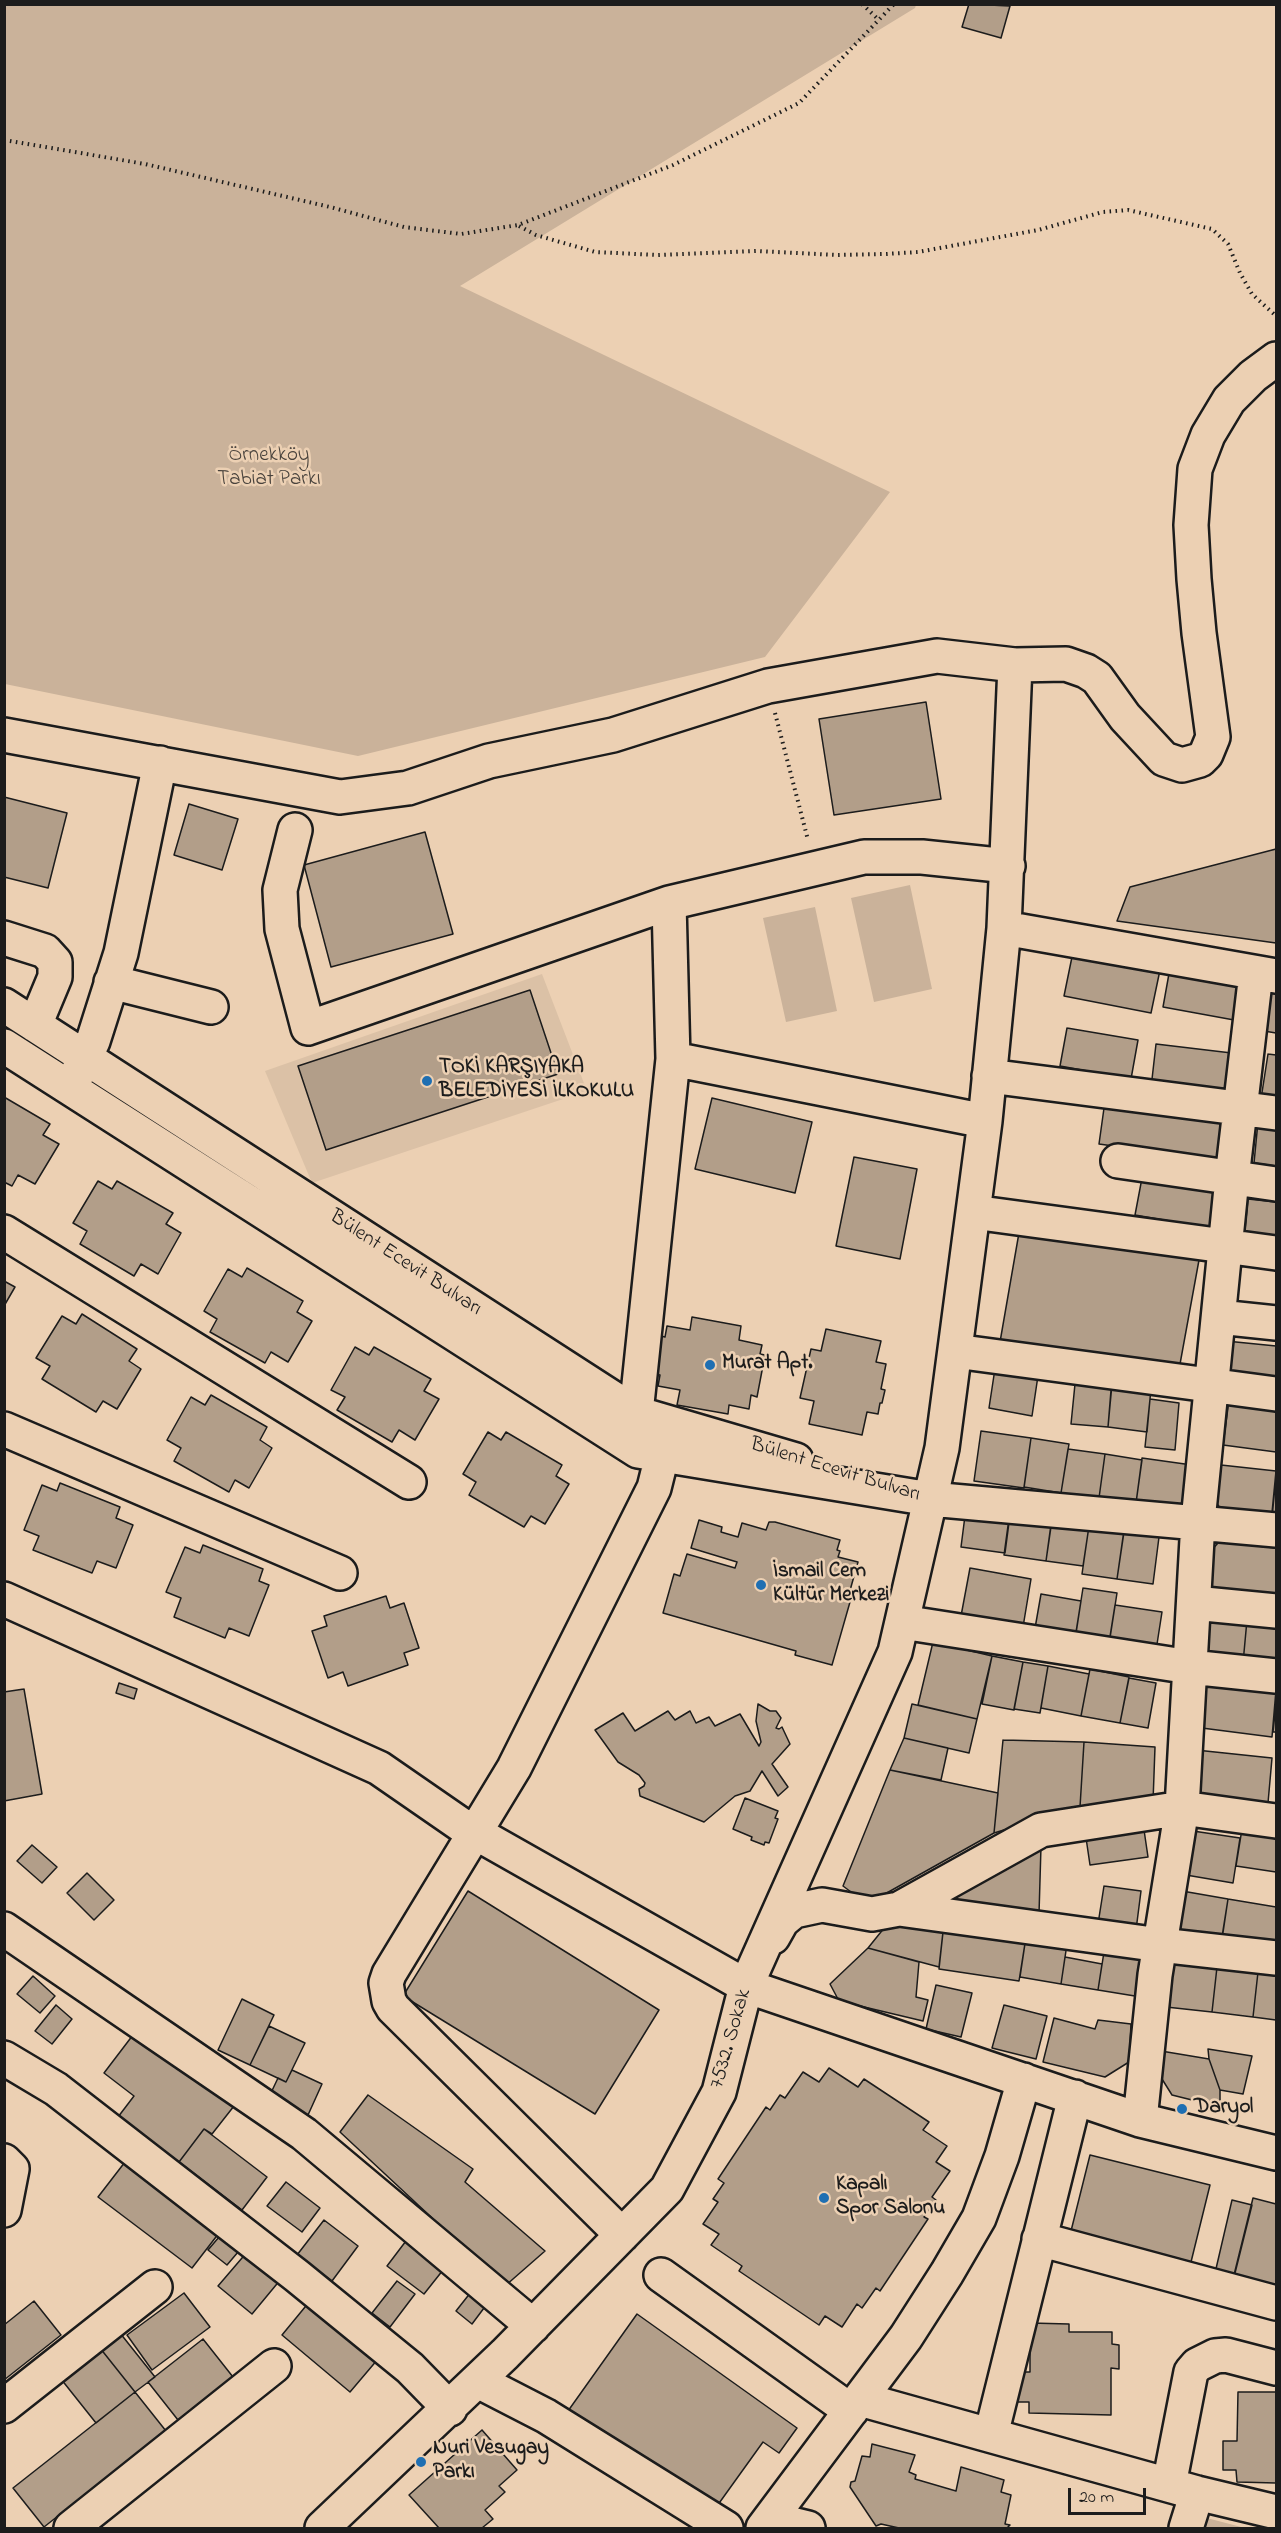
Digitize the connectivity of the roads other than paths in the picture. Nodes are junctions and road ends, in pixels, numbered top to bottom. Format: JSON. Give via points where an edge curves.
{"nodes":[{"id":1,"x":1276,"y":359,"type":"edge"},
{"id":2,"x":1015,"y":665,"type":"junction"},
{"id":3,"x":4,"y":735,"type":"edge"},
{"id":4,"x":160,"y":763,"type":"junction"},
{"id":5,"x":295,"y":830,"type":"dead end"},
{"id":6,"x":1008,"y":866,"type":"junction"},
{"id":7,"x":669,"y":903,"type":"junction"},
{"id":8,"x":1004,"y":928,"type":"junction"},
{"id":9,"x":4,"y":938,"type":"edge"},
{"id":10,"x":1266,"y":974,"type":"edge"},
{"id":11,"x":111,"y":982,"type":"junction"},
{"id":12,"x":4,"y":1005,"type":"edge"},
{"id":13,"x":211,"y":1006,"type":"dead end"},
{"id":14,"x":35,"y":1025,"type":"junction"},
{"id":15,"x":4,"y":1046,"type":"edge"},
{"id":16,"x":86,"y":1057,"type":"junction"},
{"id":17,"x":673,"y":1059,"type":"junction"},
{"id":18,"x":989,"y":1076,"type":"junction"},
{"id":19,"x":69,"y":1088,"type":"junction"},
{"id":20,"x":1239,"y":1108,"type":"junction"},
{"id":21,"x":1276,"y":1113,"type":"edge"},
{"id":22,"x":985,"y":1121,"type":"junction"},
{"id":23,"x":1118,"y":1161,"type":"dead end"},
{"id":24,"x":1232,"y":1178,"type":"junction"},
{"id":25,"x":1276,"y":1184,"type":"edge"},
{"id":26,"x":973,"y":1212,"type":"junction"},
{"id":27,"x":4,"y":1232,"type":"edge"},
{"id":28,"x":1225,"y":1248,"type":"junction"},
{"id":29,"x":1276,"y":1253,"type":"edge"},
{"id":30,"x":1219,"y":1317,"type":"junction"},
{"id":31,"x":1276,"y":1323,"type":"edge"},
{"id":32,"x":955,"y":1351,"type":"junction"},
{"id":33,"x":1212,"y":1387,"type":"junction"},
{"id":34,"x":1276,"y":1394,"type":"edge"},
{"id":35,"x":636,"y":1413,"type":"junction"},
{"id":36,"x":4,"y":1429,"type":"edge"},
{"id":37,"x":662,"y":1456,"type":"junction"},
{"id":38,"x":409,"y":1482,"type":"dead end"},
{"id":39,"x":930,"y":1499,"type":"junction"},
{"id":40,"x":1198,"y":1521,"type":"junction"},
{"id":41,"x":1276,"y":1530,"type":"edge"},
{"id":42,"x":340,"y":1573,"type":"dead end"},
{"id":43,"x":4,"y":1599,"type":"edge"},
{"id":44,"x":1194,"y":1603,"type":"junction"},
{"id":45,"x":1276,"y":1611,"type":"edge"},
{"id":46,"x":902,"y":1622,"type":"junction"},
{"id":47,"x":1190,"y":1667,"type":"junction"},
{"id":48,"x":1276,"y":1676,"type":"edge"},
{"id":49,"x":1182,"y":1808,"type":"junction"},
{"id":50,"x":1276,"y":1821,"type":"edge"},
{"id":51,"x":477,"y":1833,"type":"junction"},
{"id":52,"x":899,"y":1909,"type":"junction"},
{"id":53,"x":4,"y":1929,"type":"edge"},
{"id":54,"x":1160,"y":1945,"type":"junction"},
{"id":55,"x":1276,"y":1958,"type":"edge"},
{"id":56,"x":746,"y":1986,"type":"junction"},
{"id":57,"x":4,"y":2058,"type":"edge"},
{"id":58,"x":1024,"y":2080,"type":"junction"},
{"id":59,"x":1075,"y":2097,"type":"junction"},
{"id":60,"x":1140,"y":2120,"type":"junction"},
{"id":61,"x":1276,"y":2153,"type":"edge"},
{"id":62,"x":4,"y":2161,"type":"edge"},
{"id":63,"x":4,"y":2210,"type":"edge"},
{"id":64,"x":622,"y":2235,"type":"junction"},
{"id":65,"x":1039,"y":2239,"type":"junction"},
{"id":66,"x":662,"y":2275,"type":"dead end"},
{"id":67,"x":155,"y":2288,"type":"dead end"},
{"id":68,"x":1276,"y":2303,"type":"edge"},
{"id":69,"x":533,"y":2326,"type":"junction"},
{"id":70,"x":274,"y":2366,"type":"dead end"},
{"id":71,"x":1276,"y":2368,"type":"edge"},
{"id":72,"x":478,"y":2381,"type":"junction"},
{"id":73,"x":855,"y":2405,"type":"junction"},
{"id":74,"x":4,"y":2406,"type":"edge"},
{"id":75,"x":450,"y":2409,"type":"junction"},
{"id":76,"x":991,"y":2435,"type":"junction"},
{"id":77,"x":1183,"y":2489,"type":"junction"},
{"id":78,"x":1276,"y":2512,"type":"edge"},
{"id":79,"x":767,"y":2524,"type":"edge"},
{"id":80,"x":71,"y":2529,"type":"edge"},
{"id":81,"x":322,"y":2529,"type":"edge"},
{"id":82,"x":726,"y":2529,"type":"edge"},
{"id":83,"x":808,"y":2529,"type":"edge"},
{"id":84,"x":1186,"y":2529,"type":"edge"}],
"edges":[{"from":1,"to":2,"type":"street","via":[[1229,400],[1208,435],[1195,469],[1191,525],[1194,579],[1212,737],[1206,754],[1191,764],[1164,759],[1125,717],[1097,678],[1086,671],[1066,664]]},
{"from":2,"to":4,"type":"street","via":[[937,656],[768,687],[614,735],[489,761],[408,788],[380,793],[340,797]]},
{"from":2,"to":6,"type":"street","name":"7532. Sokak"},
{"from":3,"to":4,"type":"street"},
{"from":4,"to":11,"type":"street"},
{"from":5,"to":7,"type":"street","via":[[280,890],[295,986],[308,1028]]},
{"from":6,"to":7,"type":"street","via":[[922,857],[864,857]]},
{"from":6,"to":8,"type":"street","name":"7532. Sokak"},
{"from":7,"to":17,"type":"street"},
{"from":8,"to":10,"type":"street"},
{"from":8,"to":18,"type":"street","name":"7532. Sokak"},
{"from":9,"to":14,"type":"street","via":[[45,951],[55,962],[55,977]]},
{"from":10,"to":20,"type":"street"},
{"from":11,"to":13,"type":"street"},
{"from":11,"to":16,"type":"street"},
{"from":12,"to":14,"type":"street","name":"Bülent Ecevit Bulvarı"},
{"from":14,"to":16,"type":"street","name":"Bülent Ecevit Bulvarı"},
{"from":15,"to":19,"type":"street","name":"Bülent Ecevit Bulvarı"},
{"from":16,"to":19,"type":"street"},
{"from":16,"to":35,"type":"street","name":"Bülent Ecevit Bulvarı"},
{"from":17,"to":22,"type":"street"},
{"from":17,"to":35,"type":"street"},
{"from":18,"to":20,"type":"street"},
{"from":18,"to":22,"type":"street","name":"7532. Sokak"},
{"from":19,"to":37,"type":"street","name":"Bülent Ecevit Bulvarı","via":[[638,1451]]},
{"from":20,"to":21,"type":"street"},
{"from":20,"to":24,"type":"street"},
{"from":22,"to":26,"type":"street","name":"7532. Sokak"},
{"from":23,"to":24,"type":"street"},
{"from":24,"to":25,"type":"street"},
{"from":24,"to":28,"type":"street"},
{"from":26,"to":28,"type":"street"},
{"from":26,"to":32,"type":"street","name":"7532. Sokak"},
{"from":27,"to":38,"type":"street"},
{"from":28,"to":29,"type":"street"},
{"from":28,"to":30,"type":"street"},
{"from":30,"to":31,"type":"street"},
{"from":30,"to":33,"type":"street"},
{"from":32,"to":33,"type":"street"},
{"from":32,"to":39,"type":"street","name":"7532. Sokak","via":[[942,1448]]},
{"from":33,"to":34,"type":"street"},
{"from":33,"to":40,"type":"street"},
{"from":35,"to":37,"type":"street"},
{"from":35,"to":39,"type":"street","name":"Bülent Ecevit Bulvarı"},
{"from":36,"to":42,"type":"street"},
{"from":37,"to":39,"type":"street","name":"Bülent Ecevit Bulvarı"},
{"from":37,"to":51,"type":"street","via":[[654,1488],[514,1768]]},
{"from":39,"to":40,"type":"street"},
{"from":39,"to":46,"type":"street","name":"7532. Sokak"},
{"from":40,"to":41,"type":"street"},
{"from":40,"to":44,"type":"street"},
{"from":43,"to":51,"type":"street","via":[[379,1768]]},
{"from":44,"to":45,"type":"street"},
{"from":44,"to":47,"type":"street"},
{"from":46,"to":47,"type":"street"},
{"from":46,"to":56,"type":"street","name":"7532. Sokak","via":[[895,1652]]},
{"from":47,"to":48,"type":"street"},
{"from":47,"to":49,"type":"street"},
{"from":49,"to":50,"type":"street"},
{"from":49,"to":52,"type":"street","via":[[1041,1830]]},
{"from":49,"to":54,"type":"street"},
{"from":51,"to":56,"type":"street"},
{"from":51,"to":64,"type":"street","via":[[389,1974],[389,2001]]},
{"from":52,"to":54,"type":"street"},
{"from":52,"to":56,"type":"street","via":[[872,1914],[822,1905],[794,1911],[782,1921]]},
{"from":53,"to":69,"type":"street","via":[[304,2134]]},
{"from":54,"to":55,"type":"street"},
{"from":54,"to":60,"type":"street"},
{"from":56,"to":58,"type":"street"},
{"from":56,"to":64,"type":"street","name":"7532. Sokak","via":[[719,2092],[667,2189]]},
{"from":57,"to":75,"type":"street","via":[[56,2089],[297,2276],[410,2368]]},
{"from":58,"to":59,"type":"street"},
{"from":58,"to":73,"type":"street","via":[[979,2218],[906,2337]]},
{"from":59,"to":60,"type":"street"},
{"from":59,"to":65,"type":"street"},
{"from":60,"to":61,"type":"street"},
{"from":62,"to":63,"type":"street","via":[[12,2169]]},
{"from":64,"to":69,"type":"street","name":"7532. Sokak"},
{"from":65,"to":68,"type":"street"},
{"from":65,"to":76,"type":"street"},
{"from":66,"to":73,"type":"street"},
{"from":67,"to":74,"type":"street"},
{"from":69,"to":72,"type":"street","name":"7532. Sokak"},
{"from":70,"to":80,"type":"street"},
{"from":71,"to":77,"type":"street","via":[[1226,2355],[1215,2356],[1191,2372]]},
{"from":72,"to":75,"type":"street","name":"7532. Sokak"},
{"from":72,"to":82,"type":"street","via":[[546,2416]]},
{"from":73,"to":76,"type":"street"},
{"from":73,"to":79,"type":"street"},
{"from":75,"to":81,"type":"street","name":"7532. Sokak"},
{"from":76,"to":77,"type":"street"},
{"from":77,"to":78,"type":"street"},
{"from":77,"to":84,"type":"street"},
{"from":79,"to":83,"type":"street"}]}
